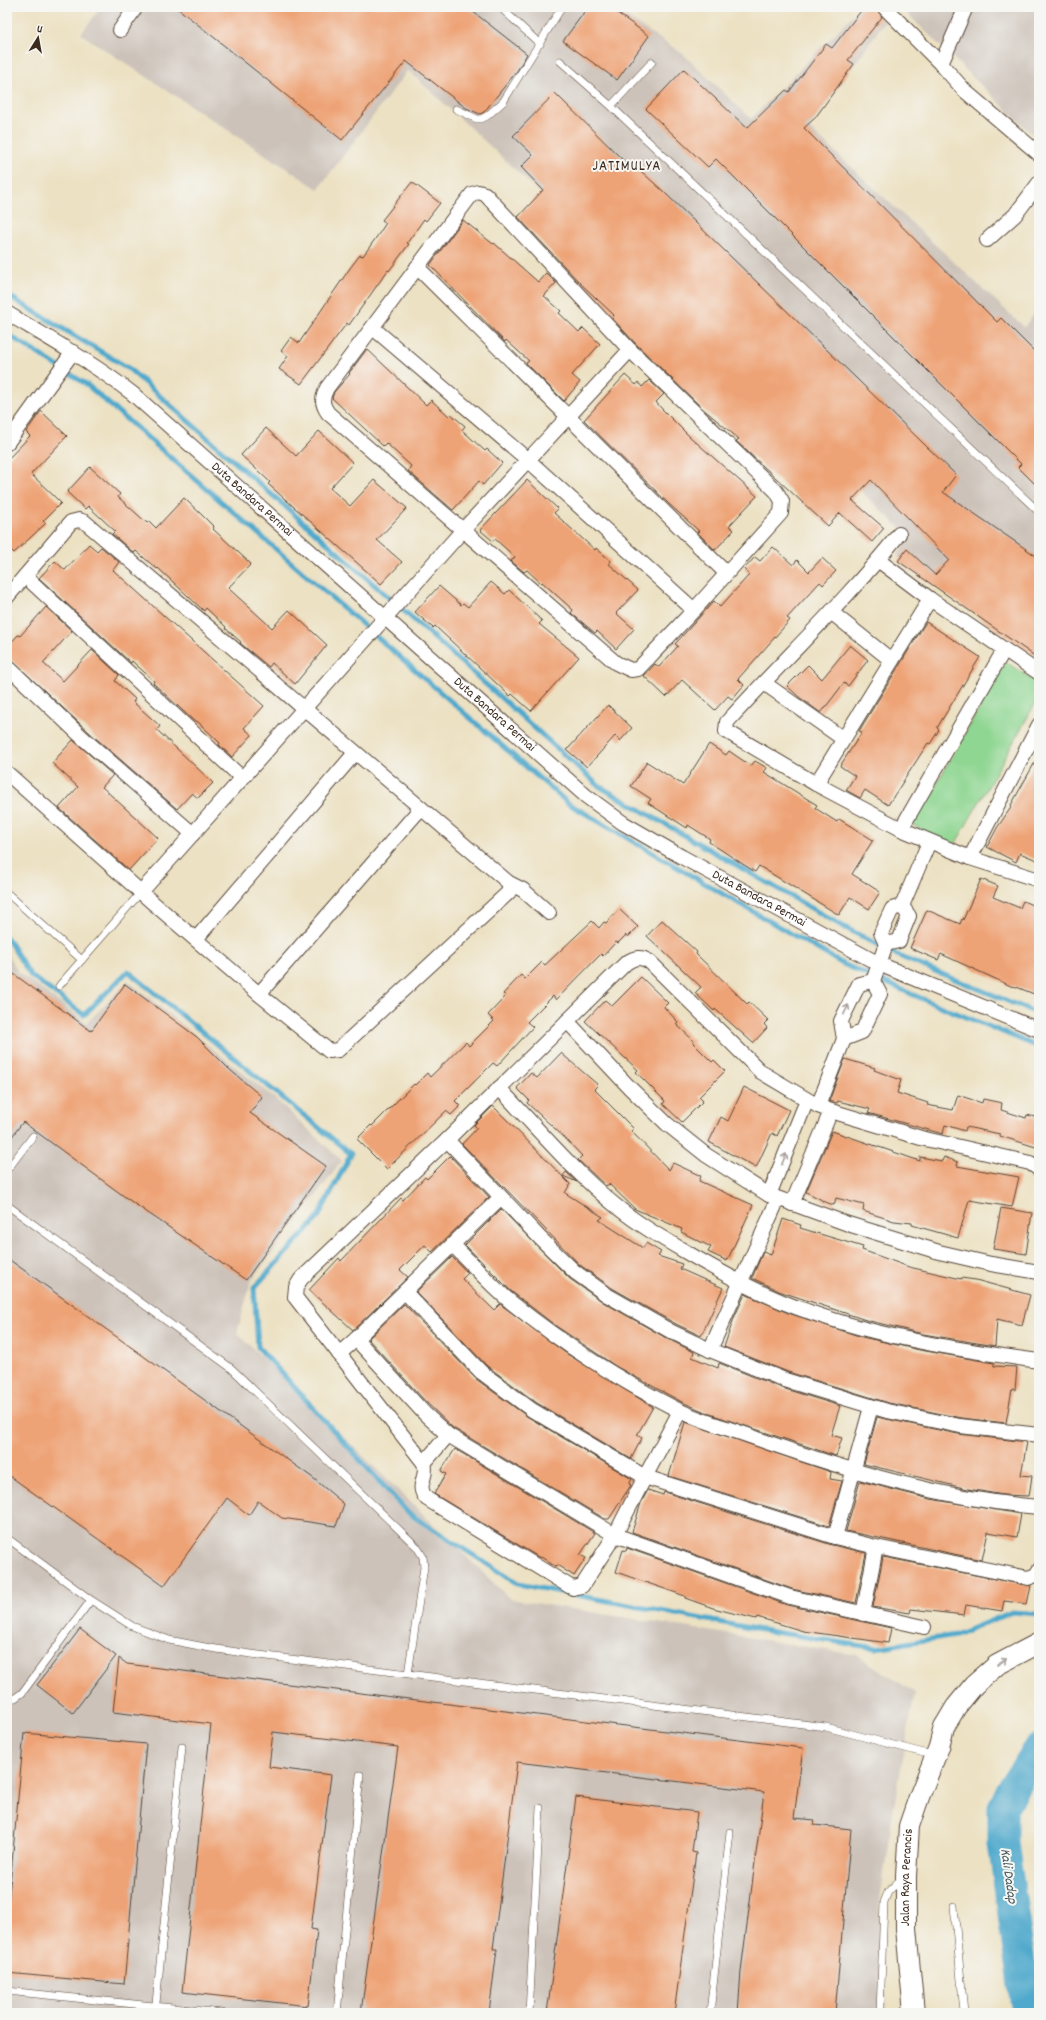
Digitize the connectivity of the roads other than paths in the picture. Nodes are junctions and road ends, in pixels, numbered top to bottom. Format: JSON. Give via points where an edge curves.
{"nodes":[{"id":1,"x":136,"y":7,"type":"edge"},
{"id":2,"x":500,"y":7,"type":"edge"},
{"id":3,"x":562,"y":7,"type":"edge"},
{"id":4,"x":884,"y":7,"type":"edge"},
{"id":5,"x":966,"y":7,"type":"edge"},
{"id":6,"x":120,"y":30,"type":"dead end"},
{"id":7,"x":540,"y":44,"type":"junction"},
{"id":8,"x":560,"y":61,"type":"dead end"},
{"id":9,"x":652,"y":62,"type":"dead end"},
{"id":10,"x":941,"y":64,"type":"junction"},
{"id":11,"x":611,"y":106,"type":"junction"},
{"id":12,"x":456,"y":109,"type":"dead end"},
{"id":13,"x":1039,"y":154,"type":"edge"},
{"id":14,"x":1039,"y":183,"type":"edge"},
{"id":15,"x":987,"y":240,"type":"dead end"},
{"id":16,"x":417,"y":267,"type":"junction"},
{"id":17,"x":7,"y":313,"type":"edge"},
{"id":18,"x":373,"y":328,"type":"junction"},
{"id":19,"x":630,"y":350,"type":"junction"},
{"id":20,"x":69,"y":357,"type":"junction"},
{"id":21,"x":567,"y":417,"type":"junction"},
{"id":22,"x":7,"y":444,"type":"edge"},
{"id":23,"x":528,"y":460,"type":"junction"},
{"id":24,"x":1039,"y":512,"type":"edge"},
{"id":25,"x":463,"y":530,"type":"junction"},
{"id":26,"x":899,"y":534,"type":"dead end"},
{"id":27,"x":878,"y":560,"type":"junction"},
{"id":28,"x":726,"y":573,"type":"junction"},
{"id":29,"x":24,"y":576,"type":"junction"},
{"id":30,"x":7,"y":597,"type":"edge"},
{"id":31,"x":930,"y":599,"type":"junction"},
{"id":32,"x":694,"y":610,"type":"junction"},
{"id":33,"x":831,"y":612,"type":"junction"},
{"id":34,"x":385,"y":618,"type":"junction"},
{"id":35,"x":1004,"y":650,"type":"junction"},
{"id":36,"x":891,"y":660,"type":"junction"},
{"id":37,"x":7,"y":666,"type":"edge"},
{"id":38,"x":1039,"y":673,"type":"edge"},
{"id":39,"x":764,"y":683,"type":"junction"},
{"id":40,"x":305,"y":709,"type":"junction"},
{"id":41,"x":1039,"y":725,"type":"edge"},
{"id":42,"x":842,"y":738,"type":"junction"},
{"id":43,"x":355,"y":753,"type":"junction"},
{"id":44,"x":7,"y":773,"type":"edge"},
{"id":45,"x":242,"y":778,"type":"junction"},
{"id":46,"x":816,"y":784,"type":"junction"},
{"id":47,"x":421,"y":808,"type":"junction"},
{"id":48,"x":901,"y":829,"type":"junction"},
{"id":49,"x":193,"y":834,"type":"junction"},
{"id":50,"x":929,"y":842,"type":"junction"},
{"id":51,"x":970,"y":858,"type":"junction"},
{"id":52,"x":1039,"y":880,"type":"edge"},
{"id":53,"x":509,"y":883,"type":"junction"},
{"id":54,"x":141,"y":892,"type":"junction"},
{"id":55,"x":7,"y":893,"type":"edge"},
{"id":56,"x":902,"y":906,"type":"junction"},
{"id":57,"x":549,"y":913,"type":"dead end"},
{"id":58,"x":196,"y":939,"type":"junction"},
{"id":59,"x":82,"y":960,"type":"junction"},
{"id":60,"x":879,"y":964,"type":"junction"},
{"id":61,"x":59,"y":986,"type":"dead end"},
{"id":62,"x":259,"y":994,"type":"junction"},
{"id":63,"x":568,"y":1021,"type":"junction"},
{"id":64,"x":1039,"y":1030,"type":"edge"},
{"id":65,"x":844,"y":1039,"type":"junction"},
{"id":66,"x":499,"y":1088,"type":"junction"},
{"id":67,"x":819,"y":1106,"type":"junction"},
{"id":68,"x":33,"y":1136,"type":"dead end"},
{"id":69,"x":447,"y":1140,"type":"junction"},
{"id":70,"x":1039,"y":1169,"type":"edge"},
{"id":71,"x":7,"y":1170,"type":"edge"},
{"id":72,"x":774,"y":1197,"type":"junction"},
{"id":73,"x":500,"y":1198,"type":"junction"},
{"id":74,"x":792,"y":1204,"type":"junction"},
{"id":75,"x":7,"y":1205,"type":"edge"},
{"id":76,"x":453,"y":1245,"type":"junction"},
{"id":77,"x":1039,"y":1272,"type":"edge"},
{"id":78,"x":741,"y":1282,"type":"junction"},
{"id":79,"x":405,"y":1292,"type":"junction"},
{"id":80,"x":356,"y":1339,"type":"junction"},
{"id":81,"x":710,"y":1350,"type":"junction"},
{"id":82,"x":339,"y":1354,"type":"junction"},
{"id":83,"x":1039,"y":1361,"type":"edge"},
{"id":84,"x":870,"y":1407,"type":"junction"},
{"id":85,"x":680,"y":1410,"type":"junction"},
{"id":86,"x":448,"y":1435,"type":"junction"},
{"id":87,"x":1039,"y":1435,"type":"edge"},
{"id":88,"x":424,"y":1463,"type":"junction"},
{"id":89,"x":852,"y":1470,"type":"junction"},
{"id":90,"x":646,"y":1476,"type":"junction"},
{"id":91,"x":1039,"y":1507,"type":"edge"},
{"id":92,"x":615,"y":1535,"type":"junction"},
{"id":93,"x":835,"y":1537,"type":"junction"},
{"id":94,"x":7,"y":1538,"type":"edge"},
{"id":95,"x":876,"y":1547,"type":"junction"},
{"id":96,"x":1039,"y":1570,"type":"edge"},
{"id":97,"x":91,"y":1600,"type":"junction"},
{"id":98,"x":863,"y":1614,"type":"junction"},
{"id":99,"x":924,"y":1627,"type":"dead end"},
{"id":100,"x":1039,"y":1643,"type":"edge"},
{"id":101,"x":1039,"y":1658,"type":"edge"},
{"id":102,"x":408,"y":1674,"type":"junction"},
{"id":103,"x":7,"y":1699,"type":"edge"},
{"id":104,"x":182,"y":1747,"type":"dead end"},
{"id":105,"x":937,"y":1752,"type":"junction"},
{"id":106,"x":360,"y":1775,"type":"dead end"},
{"id":107,"x":540,"y":1808,"type":"dead end"},
{"id":108,"x":730,"y":1832,"type":"dead end"},
{"id":109,"x":906,"y":1876,"type":"junction"},
{"id":110,"x":954,"y":1906,"type":"dead end"},
{"id":111,"x":7,"y":1991,"type":"edge"},
{"id":112,"x":155,"y":2010,"type":"edge"},
{"id":113,"x":222,"y":2013,"type":"edge"},
{"id":114,"x":337,"y":2013,"type":"edge"},
{"id":115,"x":529,"y":2013,"type":"edge"},
{"id":116,"x":710,"y":2013,"type":"edge"},
{"id":117,"x":880,"y":2013,"type":"edge"},
{"id":118,"x":914,"y":2013,"type":"edge"},
{"id":119,"x":964,"y":2013,"type":"edge"}],
"edges":[{"from":1,"to":6,"type":"street"},
{"from":2,"to":7,"type":"lane"},
{"from":3,"to":7,"type":"lane"},
{"from":4,"to":10,"type":"street"},
{"from":5,"to":10,"type":"street"},
{"from":7,"to":12,"type":"lane","via":[[506,98],[488,116],[477,119]]},
{"from":8,"to":11,"type":"lane"},
{"from":9,"to":11,"type":"lane"},
{"from":10,"to":13,"type":"street","via":[[965,91]]},
{"from":11,"to":24,"type":"lane"},
{"from":14,"to":15,"type":"street","via":[[1015,215]]},
{"from":16,"to":18,"type":"street"},
{"from":16,"to":19,"type":"street","via":[[472,194],[485,194]]},
{"from":16,"to":21,"type":"street"},
{"from":17,"to":20,"type":"street","name":"Duta Bandara Permai"},
{"from":18,"to":23,"type":"street"},
{"from":18,"to":25,"type":"street","via":[[327,388],[323,396],[324,407]]},
{"from":19,"to":21,"type":"street"},
{"from":19,"to":28,"type":"street","via":[[776,491],[782,500],[781,512]]},
{"from":20,"to":22,"type":"street"},
{"from":20,"to":34,"type":"street","name":"Duta Bandara Permai","via":[[109,376],[133,394]]},
{"from":21,"to":23,"type":"street"},
{"from":21,"to":28,"type":"street"},
{"from":23,"to":25,"type":"street"},
{"from":23,"to":32,"type":"street"},
{"from":25,"to":32,"type":"street","via":[[616,663],[631,670],[642,666]]},
{"from":25,"to":34,"type":"street"},
{"from":26,"to":27,"type":"street"},
{"from":27,"to":31,"type":"street"},
{"from":27,"to":33,"type":"street"},
{"from":28,"to":32,"type":"street"},
{"from":29,"to":30,"type":"street"},
{"from":29,"to":40,"type":"street","via":[[71,522],[82,520]]},
{"from":29,"to":45,"type":"street"},
{"from":31,"to":35,"type":"street"},
{"from":31,"to":36,"type":"street"},
{"from":33,"to":36,"type":"street"},
{"from":33,"to":39,"type":"street"},
{"from":34,"to":40,"type":"street"},
{"from":34,"to":60,"type":"street","name":"Duta Bandara Permai","via":[[586,796],[623,823]]},
{"from":35,"to":38,"type":"street"},
{"from":35,"to":48,"type":"street"},
{"from":36,"to":42,"type":"street"},
{"from":37,"to":49,"type":"street"},
{"from":39,"to":42,"type":"street"},
{"from":39,"to":46,"type":"street","via":[[727,722],[726,732]]},
{"from":40,"to":43,"type":"street"},
{"from":40,"to":45,"type":"street"},
{"from":41,"to":51,"type":"street"},
{"from":42,"to":46,"type":"street"},
{"from":43,"to":47,"type":"street"},
{"from":43,"to":58,"type":"street"},
{"from":44,"to":54,"type":"street"},
{"from":45,"to":49,"type":"street"},
{"from":46,"to":48,"type":"street"},
{"from":47,"to":53,"type":"street"},
{"from":47,"to":62,"type":"street"},
{"from":48,"to":50,"type":"street"},
{"from":49,"to":54,"type":"street"},
{"from":50,"to":51,"type":"street"},
{"from":50,"to":56,"type":"street"},
{"from":51,"to":52,"type":"street"},
{"from":53,"to":57,"type":"street","via":[[523,890]]},
{"from":53,"to":62,"type":"street","via":[[509,892],[338,1050],[325,1048]]},
{"from":54,"to":58,"type":"street"},
{"from":54,"to":59,"type":"lane"},
{"from":55,"to":59,"type":"lane"},
{"from":56,"to":60,"type":"street","via":[[892,909],[881,933]]},
{"from":56,"to":60,"type":"street","via":[[909,916],[899,941]]},
{"from":58,"to":62,"type":"street"},
{"from":59,"to":61,"type":"lane"},
{"from":60,"to":64,"type":"street","name":"Duta Bandara Permai"},
{"from":65,"to":60,"type":"street","one_way":true,"via":[[841,1021],[859,984]]},
{"from":60,"to":65,"type":"street","via":[[880,994],[862,1032]]},
{"from":63,"to":66,"type":"street"},
{"from":63,"to":67,"type":"street","via":[[626,963],[635,958],[644,958],[761,1072]]},
{"from":63,"to":72,"type":"street","via":[[667,1124],[706,1155]]},
{"from":65,"to":67,"type":"street"},
{"from":66,"to":69,"type":"street"},
{"from":66,"to":78,"type":"street","via":[[615,1206],[647,1229]]},
{"from":67,"to":70,"type":"street","via":[[921,1138],[1030,1163]]},
{"from":72,"to":67,"type":"street","one_way":true},
{"from":67,"to":74,"type":"street"},
{"from":68,"to":71,"type":"lane"},
{"from":69,"to":73,"type":"street"},
{"from":69,"to":82,"type":"street","via":[[301,1279],[296,1287],[295,1297]]},
{"from":72,"to":74,"type":"street"},
{"from":72,"to":78,"type":"street"},
{"from":73,"to":76,"type":"street"},
{"from":73,"to":81,"type":"street","via":[[582,1276],[639,1314]]},
{"from":74,"to":77,"type":"street","via":[[939,1252]]},
{"from":75,"to":102,"type":"lane","via":[[231,1368],[418,1547],[424,1566]]},
{"from":76,"to":79,"type":"street"},
{"from":76,"to":85,"type":"street","via":[[510,1302],[562,1341],[638,1388]]},
{"from":78,"to":81,"type":"street"},
{"from":78,"to":83,"type":"street","via":[[806,1311],[876,1332],[970,1351]]},
{"from":79,"to":80,"type":"street"},
{"from":79,"to":90,"type":"street","via":[[481,1372],[532,1410]]},
{"from":80,"to":82,"type":"street"},
{"from":80,"to":86,"type":"street","via":[[425,1414]]},
{"from":81,"to":84,"type":"street","via":[[785,1380]]},
{"from":82,"to":88,"type":"street"},
{"from":84,"to":87,"type":"street","via":[[960,1426]]},
{"from":84,"to":89,"type":"street"},
{"from":85,"to":89,"type":"street"},
{"from":85,"to":90,"type":"street"},
{"from":86,"to":88,"type":"street"},
{"from":86,"to":92,"type":"street"},
{"from":88,"to":92,"type":"street","via":[[426,1469],[421,1485],[422,1493],[427,1498],[573,1588],[582,1586]]},
{"from":89,"to":91,"type":"street","via":[[939,1493],[1000,1504]]},
{"from":89,"to":93,"type":"street"},
{"from":90,"to":92,"type":"street"},
{"from":90,"to":93,"type":"street"},
{"from":92,"to":98,"type":"street","via":[[790,1596]]},
{"from":93,"to":95,"type":"street"},
{"from":94,"to":97,"type":"lane"},
{"from":95,"to":96,"type":"street","via":[[1028,1578],[1036,1575]]},
{"from":95,"to":98,"type":"street"},
{"from":97,"to":102,"type":"lane","via":[[132,1626],[169,1640],[210,1648]]},
{"from":97,"to":103,"type":"lane","via":[[22,1693],[15,1698]]},
{"from":98,"to":99,"type":"street"},
{"from":105,"to":100,"type":"street","name":"Jalan Raya Perancis","one_way":true,"via":[[944,1727],[974,1685],[997,1665]]},
{"from":101,"to":105,"type":"street","name":"Jalan Raya Perancis","via":[[1011,1672],[991,1688],[968,1710]]},
{"from":102,"to":105,"type":"lane","via":[[826,1727]]},
{"from":104,"to":112,"type":"lane"},
{"from":105,"to":109,"type":"street","name":"Jalan Raya Perancis","via":[[909,1826]]},
{"from":106,"to":114,"type":"lane"},
{"from":107,"to":115,"type":"lane"},
{"from":108,"to":116,"type":"lane"},
{"from":109,"to":117,"type":"lane","via":[[891,1888],[884,1902]]},
{"from":109,"to":118,"type":"street","name":"Jalan Raya Perancis","via":[[906,1928]]},
{"from":110,"to":119,"type":"lane"},
{"from":111,"to":112,"type":"lane"},
{"from":112,"to":113,"type":"lane"}]}
